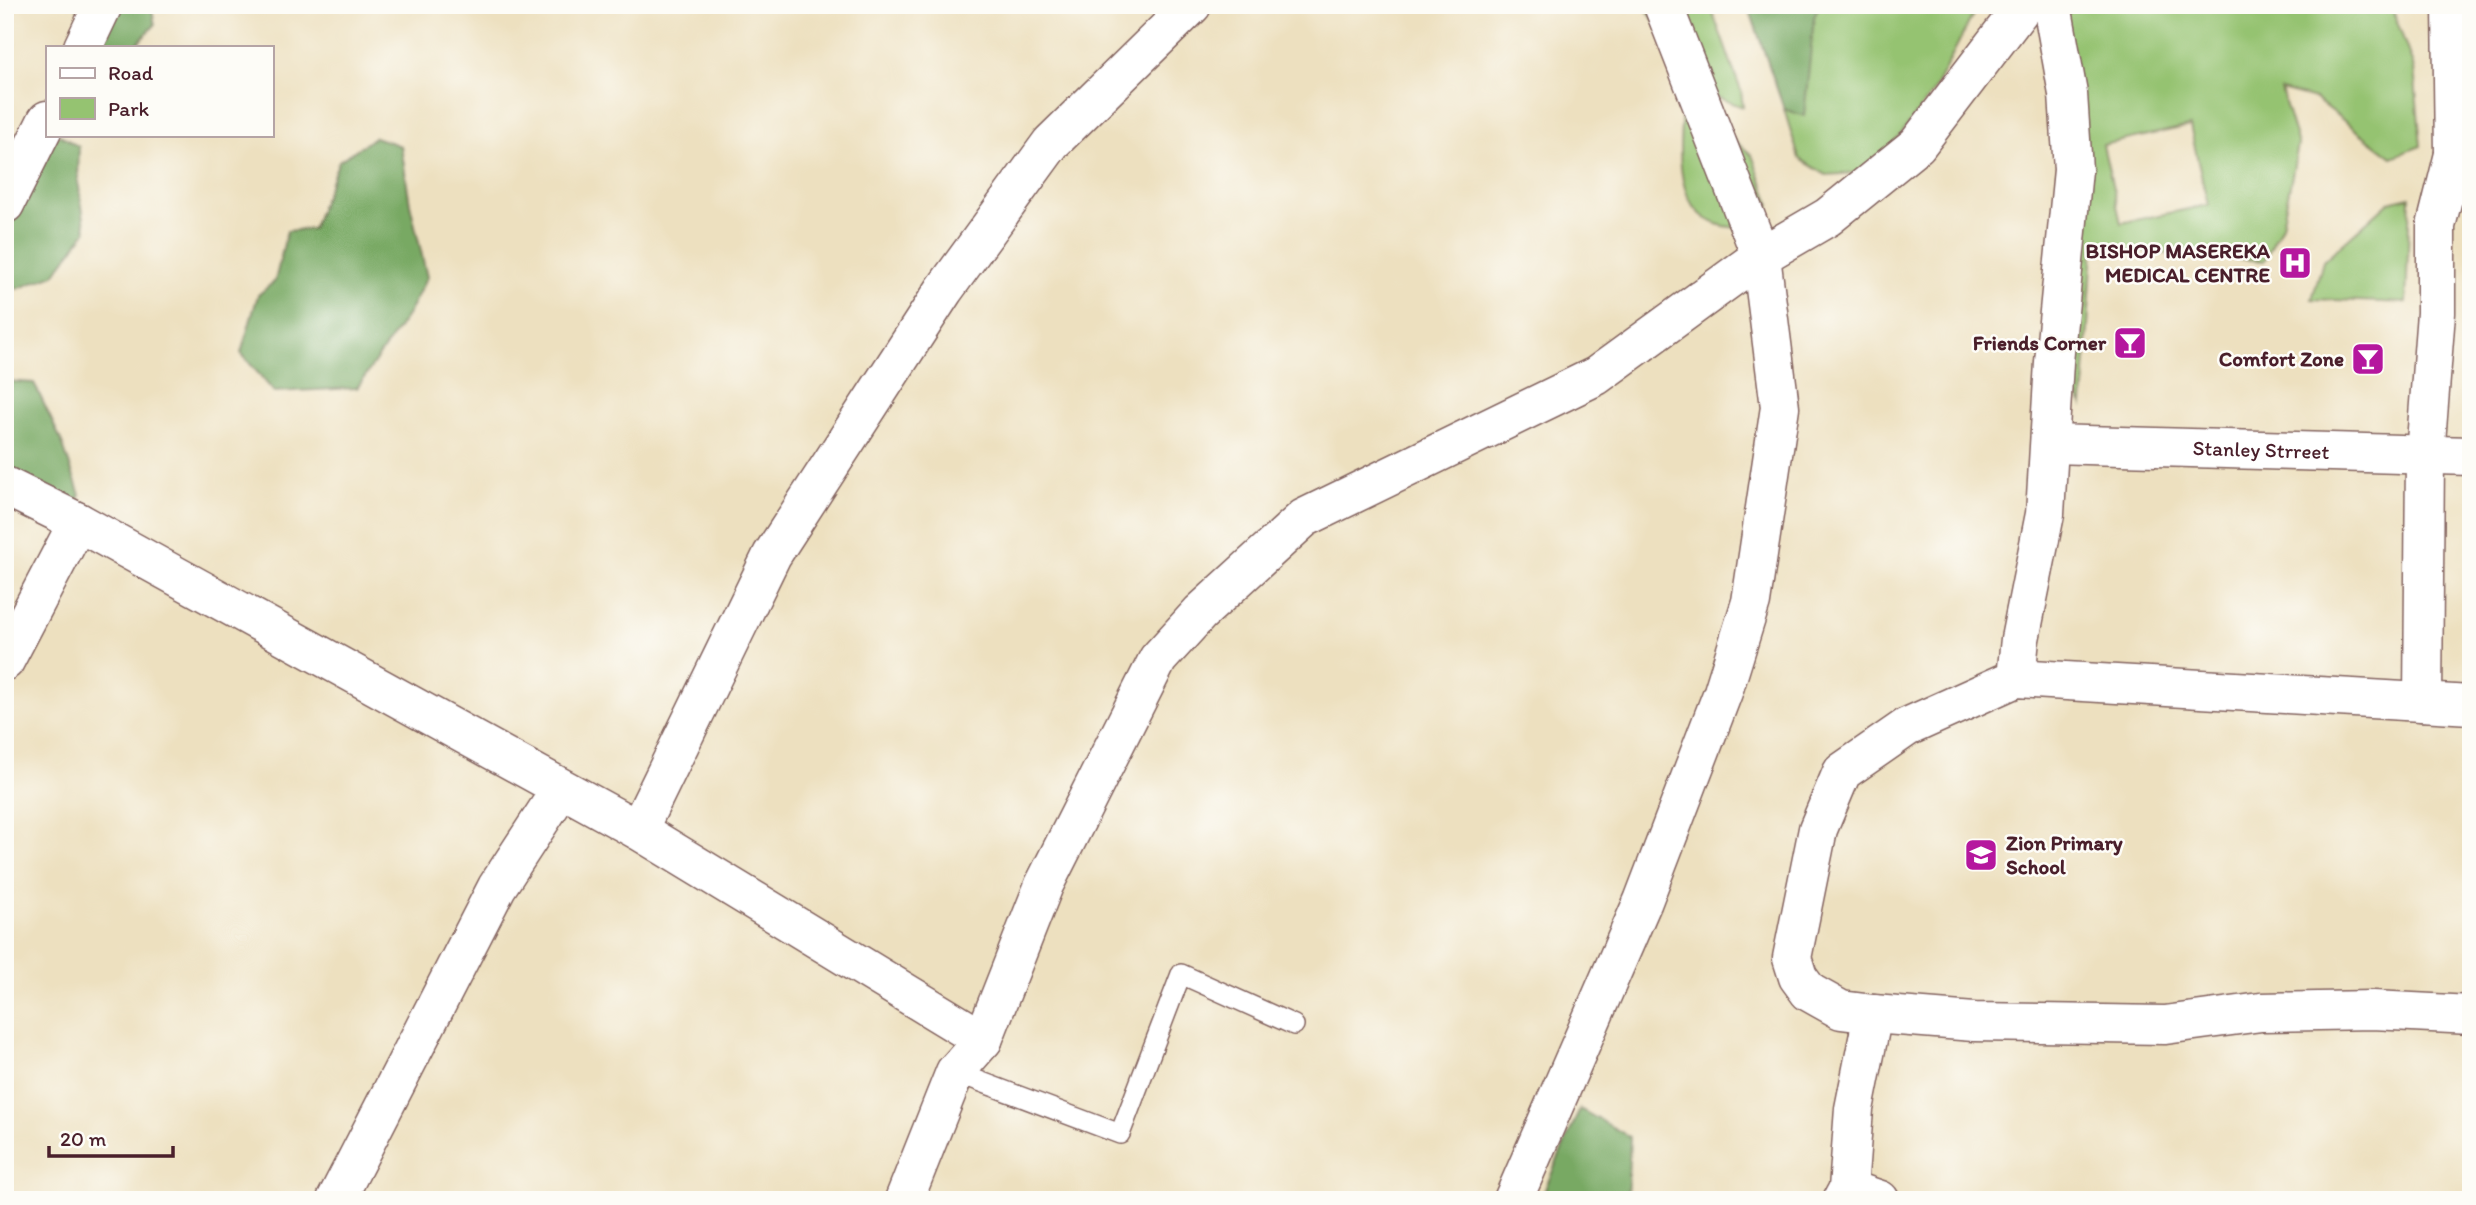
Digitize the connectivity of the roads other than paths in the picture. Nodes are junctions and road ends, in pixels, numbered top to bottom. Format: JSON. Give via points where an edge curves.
{"nodes":[{"id":1,"x":103,"y":5,"type":"edge"},
{"id":2,"x":1192,"y":5,"type":"edge"},
{"id":3,"x":1663,"y":5,"type":"edge"},
{"id":4,"x":2024,"y":5,"type":"edge"},
{"id":5,"x":2052,"y":5,"type":"edge"},
{"id":6,"x":2452,"y":5,"type":"edge"},
{"id":7,"x":83,"y":46,"type":"edge"},
{"id":8,"x":46,"y":122,"type":"edge"},
{"id":9,"x":2462,"y":154,"type":"edge"},
{"id":10,"x":5,"y":204,"type":"edge"},
{"id":11,"x":1761,"y":256,"type":"junction"},
{"id":12,"x":2051,"y":443,"type":"junction"},
{"id":13,"x":2425,"y":455,"type":"junction"},
{"id":14,"x":2471,"y":456,"type":"edge"},
{"id":15,"x":5,"y":486,"type":"edge"},
{"id":16,"x":78,"y":522,"type":"junction"},
{"id":17,"x":5,"y":661,"type":"edge"},
{"id":18,"x":2016,"y":678,"type":"junction"},
{"id":19,"x":2423,"y":702,"type":"junction"},
{"id":20,"x":2471,"y":705,"type":"edge"},
{"id":21,"x":561,"y":789,"type":"junction"},
{"id":22,"x":638,"y":830,"type":"junction"},
{"id":23,"x":1873,"y":1014,"type":"junction"},
{"id":24,"x":2471,"y":1015,"type":"edge"},
{"id":25,"x":1294,"y":1025,"type":"dead end"},
{"id":26,"x":983,"y":1040,"type":"junction"},
{"id":27,"x":954,"y":1072,"type":"junction"},
{"id":28,"x":1857,"y":1196,"type":"edge"},
{"id":29,"x":336,"y":1200,"type":"edge"},
{"id":30,"x":904,"y":1200,"type":"edge"},
{"id":31,"x":1513,"y":1200,"type":"edge"}],
"edges":[{"from":1,"to":7,"type":"street"},
{"from":2,"to":22,"type":"street","via":[[1051,143],[944,290],[772,555]]},
{"from":3,"to":11,"type":"street"},
{"from":4,"to":11,"type":"street","via":[[1917,145],[1828,217]]},
{"from":5,"to":12,"type":"street","via":[[2068,94],[2073,170],[2054,362]]},
{"from":6,"to":9,"type":"street"},
{"from":8,"to":10,"type":"street"},
{"from":9,"to":13,"type":"street","via":[[2436,226],[2436,313]]},
{"from":11,"to":26,"type":"street","via":[[1596,376],[1304,517],[1200,613],[1158,659],[1044,885]]},
{"from":11,"to":31,"type":"street","via":[[1780,407],[1751,602],[1723,692],[1659,860]]},
{"from":12,"to":13,"type":"street","name":"Stanley Strreet"},
{"from":12,"to":18,"type":"street","via":[[2045,514]]},
{"from":13,"to":14,"type":"street","name":"Stanley Strreet"},
{"from":13,"to":19,"type":"street"},
{"from":15,"to":16,"type":"street"},
{"from":16,"to":17,"type":"street"},
{"from":16,"to":21,"type":"street"},
{"from":18,"to":19,"type":"street"},
{"from":18,"to":23,"type":"street","via":[[1907,727],[1842,772],[1827,802],[1792,958],[1809,992],[1841,1010]]},
{"from":19,"to":20,"type":"street"},
{"from":21,"to":22,"type":"street"},
{"from":21,"to":29,"type":"street","via":[[497,887]]},
{"from":22,"to":26,"type":"street"},
{"from":23,"to":24,"type":"street","via":[[1974,1022],[2165,1025],[2261,1012],[2372,1010]]},
{"from":23,"to":28,"type":"street","via":[[1854,1109]]},
{"from":25,"to":27,"type":"lane","via":[[1181,974],[1120,1134]]},
{"from":26,"to":27,"type":"street"},
{"from":27,"to":30,"type":"street"}]}
